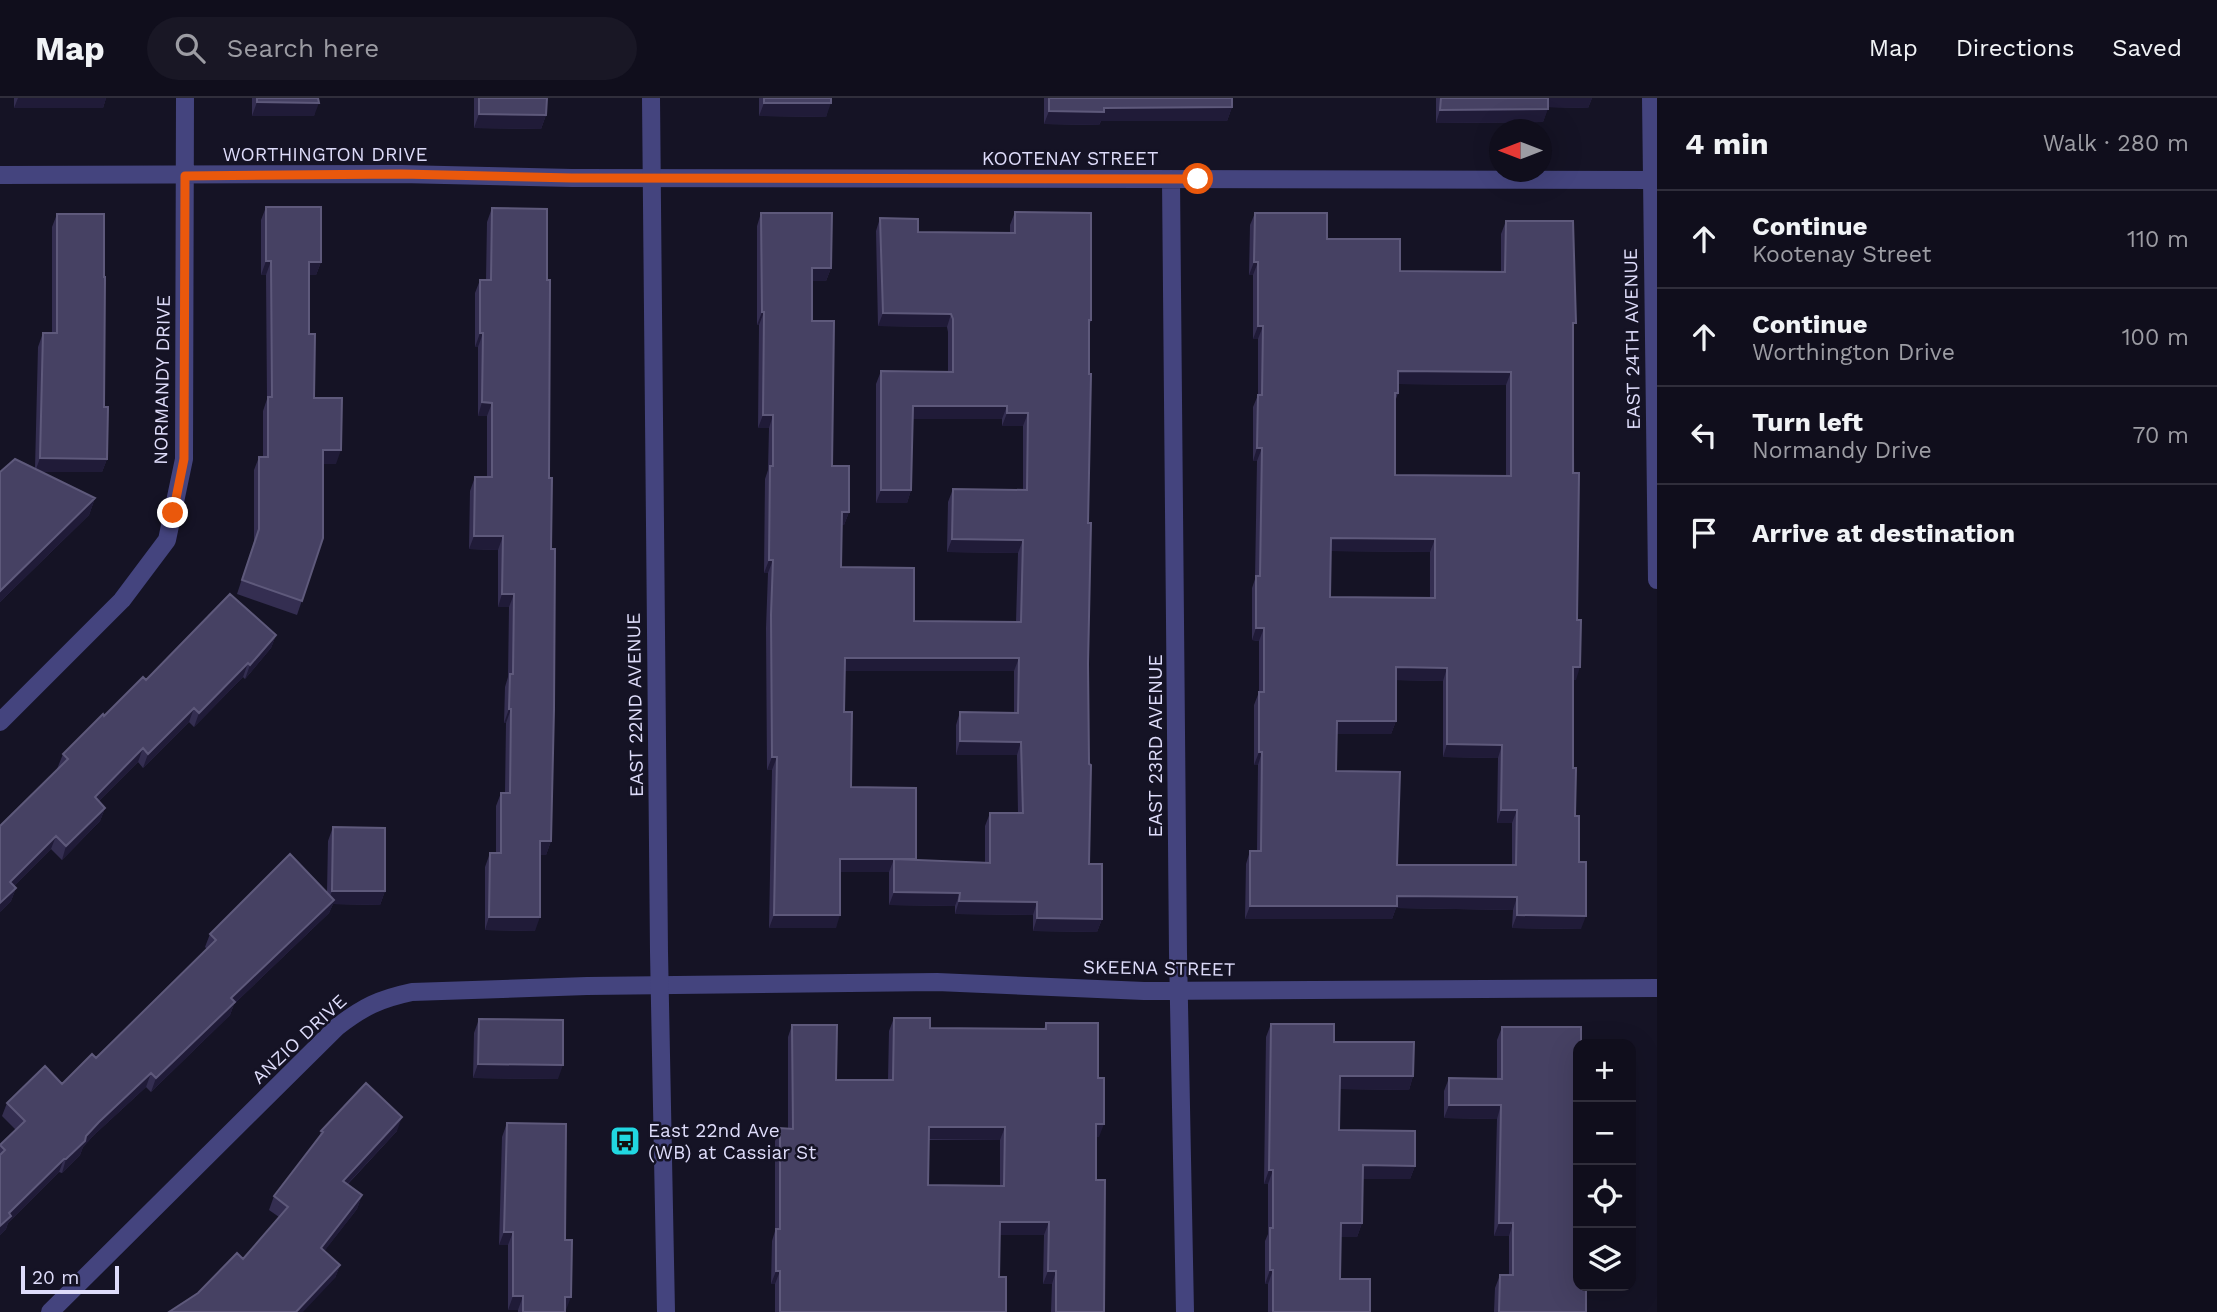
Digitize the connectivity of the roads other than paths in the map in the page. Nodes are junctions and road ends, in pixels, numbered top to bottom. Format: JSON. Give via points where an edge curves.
{"nodes":[{"id":1,"x":185,"y":98,"type":"edge"},
{"id":2,"x":651,"y":98,"type":"edge"},
{"id":3,"x":1651,"y":98,"type":"edge"},
{"id":4,"x":0,"y":176,"type":"edge"},
{"id":5,"x":185,"y":176,"type":"junction"},
{"id":6,"x":650,"y":178,"type":"junction"},
{"id":7,"x":1171,"y":179,"type":"junction"},
{"id":8,"x":1654,"y":180,"type":"edge"},
{"id":9,"x":1657,"y":580,"type":"edge"},
{"id":10,"x":0,"y":722,"type":"edge"},
{"id":11,"x":660,"y":986,"type":"junction"},
{"id":12,"x":1657,"y":988,"type":"edge"},
{"id":13,"x":1179,"y":991,"type":"junction"},
{"id":14,"x":50,"y":1312,"type":"edge"},
{"id":15,"x":666,"y":1312,"type":"edge"},
{"id":16,"x":1185,"y":1312,"type":"edge"}],
"edges":[{"from":1,"to":5,"type":"street","name":"NORMANDY DRIVE"},
{"from":2,"to":6,"type":"street","name":"EAST 22ND AVENUE"},
{"from":3,"to":8,"type":"street","name":"EAST 24TH AVENUE"},
{"from":4,"to":5,"type":"street","name":"WORTHINGTON DRIVE"},
{"from":5,"to":6,"type":"street","name":"WORTHINGTON DRIVE"},
{"from":5,"to":10,"type":"street","name":"NORMANDY DRIVE","via":[[184,459],[167,540],[122,600]]},
{"from":6,"to":7,"type":"street","name":"KOOTENAY STREET"},
{"from":6,"to":11,"type":"street","name":"EAST 22ND AVENUE"},
{"from":7,"to":8,"type":"street","name":"KOOTENAY STREET"},
{"from":7,"to":13,"type":"street","name":"EAST 23RD AVENUE"},
{"from":8,"to":9,"type":"street","name":"EAST 24TH AVENUE"},
{"from":11,"to":13,"type":"street","name":"SKEENA STREET","via":[[937,982]]},
{"from":11,"to":14,"type":"street","name":"ANZIO DRIVE","via":[[412,992],[362,1008],[337,1027]]},
{"from":11,"to":15,"type":"street","name":"EAST 22ND AVENUE"},
{"from":12,"to":13,"type":"street","name":"SKEENA STREET"},
{"from":13,"to":16,"type":"street","name":"EAST 23RD AVENUE"}]}
